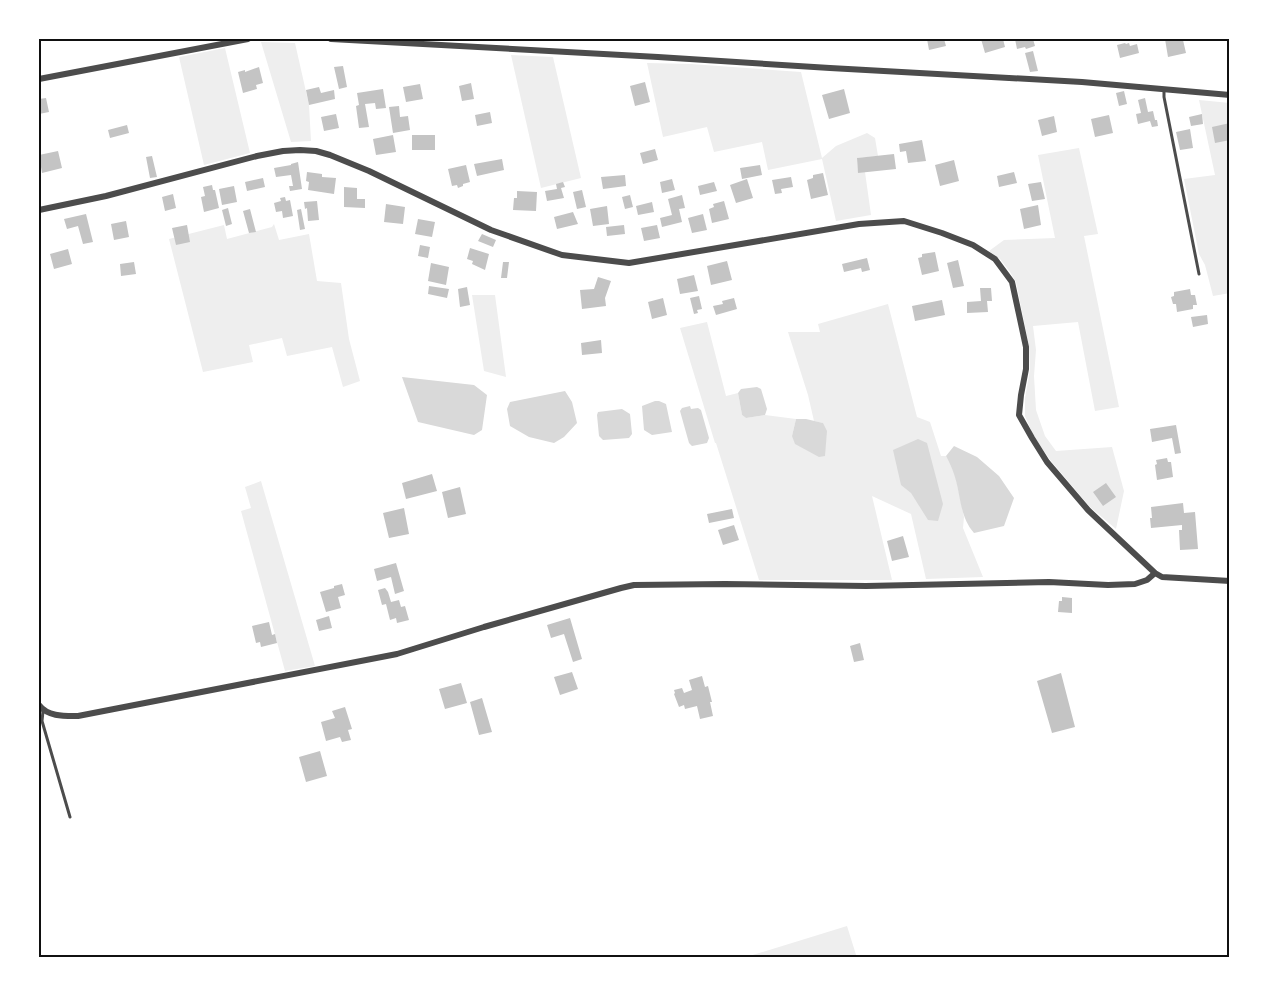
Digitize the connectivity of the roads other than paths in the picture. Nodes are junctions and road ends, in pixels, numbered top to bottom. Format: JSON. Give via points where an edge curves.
{"nodes":[{"id":1,"x":248,"y":39,"type":"edge"},
{"id":2,"x":331,"y":39,"type":"edge"},
{"id":3,"x":39,"y":79,"type":"edge"},
{"id":4,"x":1165,"y":88,"type":"junction"},
{"id":5,"x":1230,"y":95,"type":"edge"},
{"id":6,"x":39,"y":210,"type":"edge"},
{"id":7,"x":1199,"y":274,"type":"dead end"},
{"id":8,"x":1155,"y":573,"type":"junction"},
{"id":9,"x":1230,"y":581,"type":"edge"},
{"id":10,"x":41,"y":708,"type":"edge"},
{"id":11,"x":70,"y":817,"type":"dead end"}],
"edges":[{"from":1,"to":3,"type":"street"},
{"from":2,"to":4,"type":"street"},
{"from":4,"to":5,"type":"street"},
{"from":4,"to":7,"type":"lane"},
{"from":6,"to":8,"type":"street","via":[[257,156],[300,150],[330,155],[491,230],[562,255],[630,263],[859,224],[904,221],[942,233],[995,259],[1012,282],[1026,347],[1019,415],[1047,462],[1088,510]]},
{"from":8,"to":9,"type":"street","via":[[1162,577]]},
{"from":8,"to":10,"type":"street","via":[[1135,584],[1108,585],[634,585],[397,654],[78,716],[58,715]]},
{"from":10,"to":11,"type":"lane"}]}
